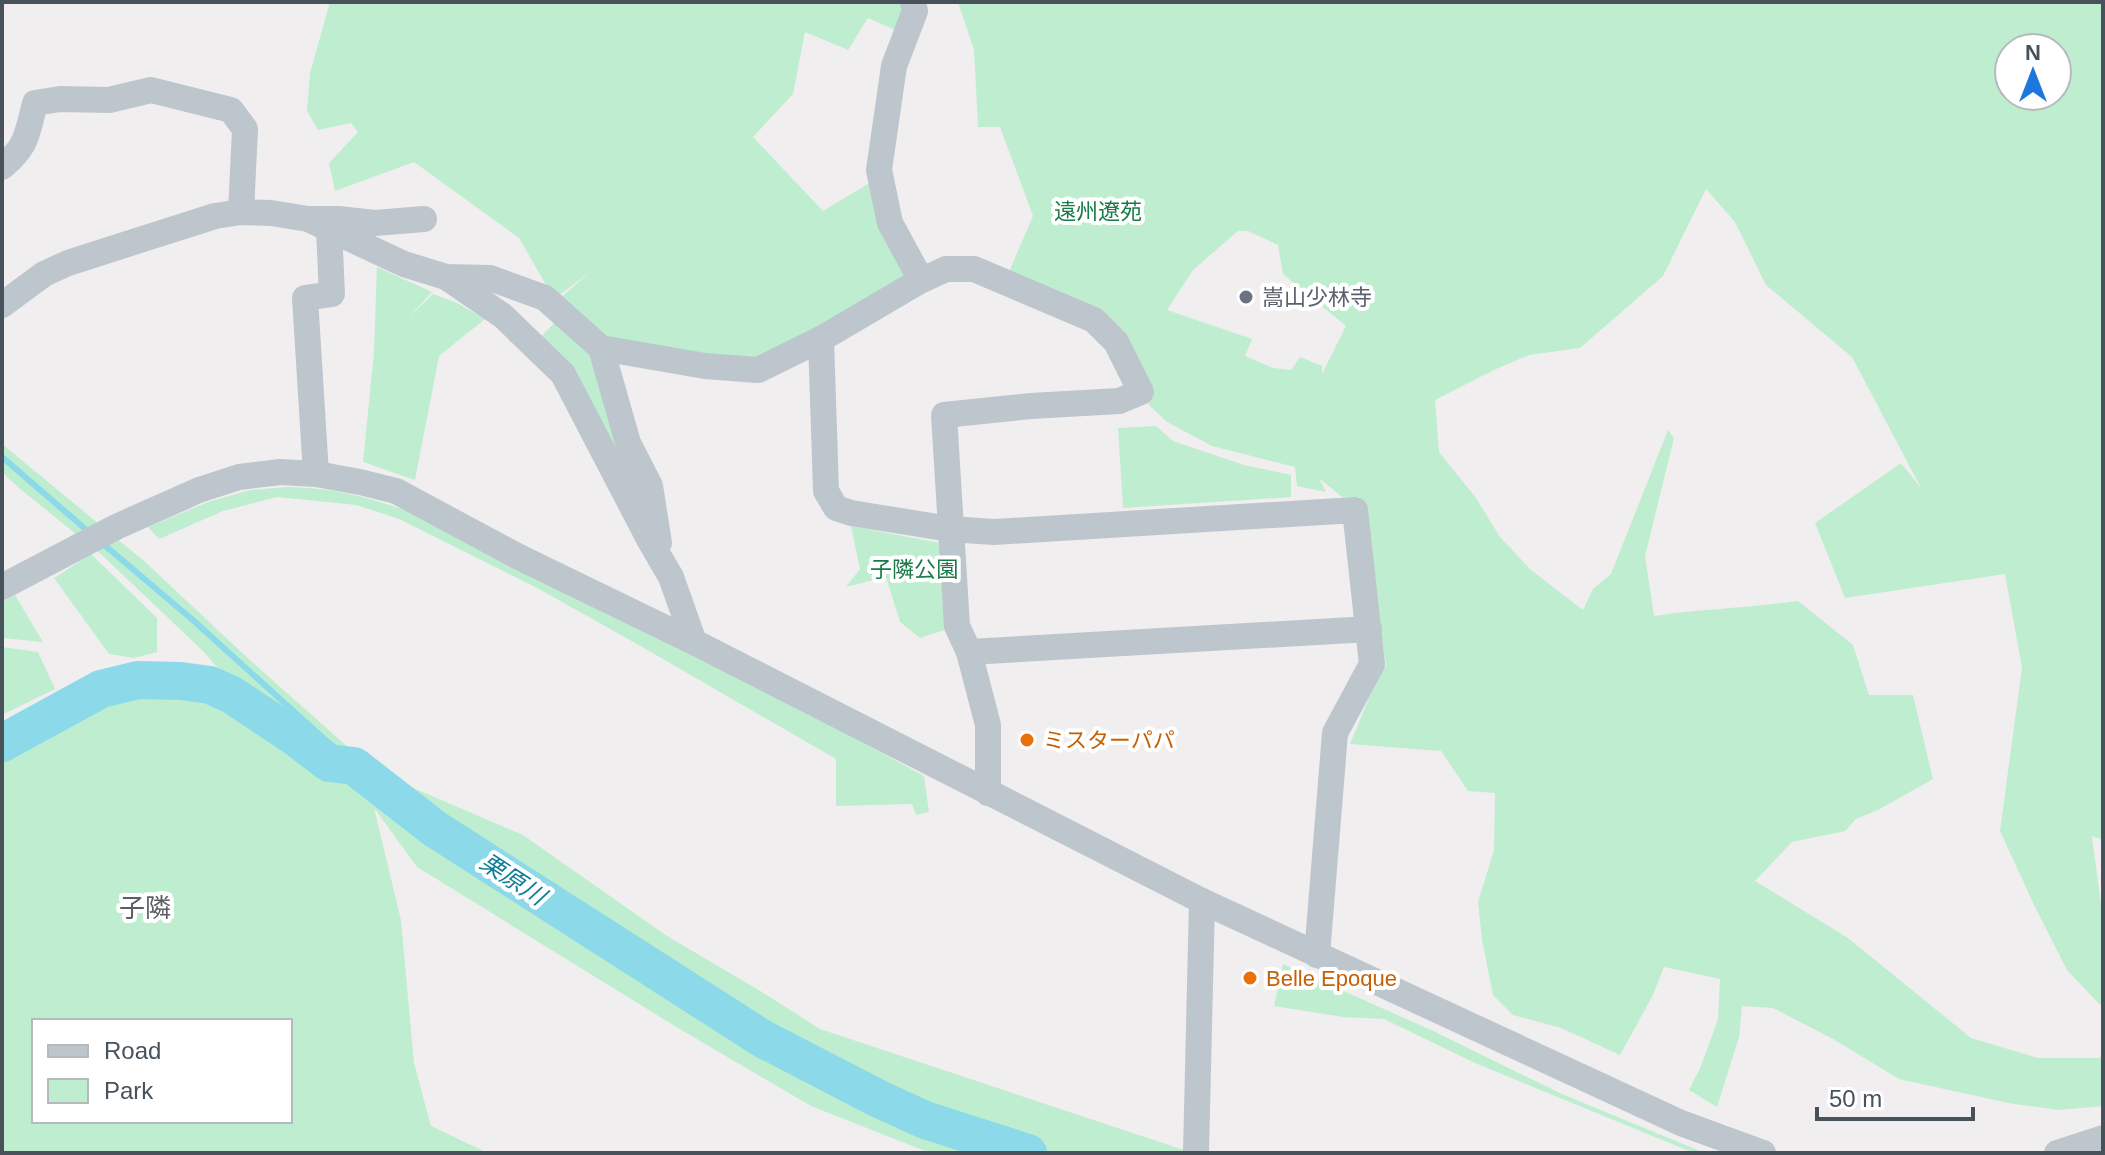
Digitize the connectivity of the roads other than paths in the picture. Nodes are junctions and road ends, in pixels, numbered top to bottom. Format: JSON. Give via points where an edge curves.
{"nodes":[{"id":1,"x":913,"y":2,"type":"edge"},
{"id":2,"x":2,"y":167,"type":"edge"},
{"id":3,"x":241,"y":212,"type":"junction"},
{"id":4,"x":424,"y":219,"type":"dead end"},
{"id":5,"x":318,"y":224,"type":"junction"},
{"id":6,"x":446,"y":277,"type":"junction"},
{"id":7,"x":921,"y":280,"type":"junction"},
{"id":8,"x":2,"y":305,"type":"edge"},
{"id":9,"x":821,"y":339,"type":"junction"},
{"id":10,"x":601,"y":348,"type":"junction"},
{"id":11,"x":316,"y":474,"type":"junction"},
{"id":12,"x":950,"y":529,"type":"junction"},
{"id":13,"x":661,"y":560,"type":"junction"},
{"id":14,"x":3,"y":584,"type":"edge"},
{"id":15,"x":1369,"y":629,"type":"junction"},
{"id":16,"x":694,"y":642,"type":"junction"},
{"id":17,"x":969,"y":652,"type":"junction"},
{"id":18,"x":988,"y":793,"type":"junction"},
{"id":19,"x":1202,"y":901,"type":"junction"},
{"id":20,"x":1317,"y":955,"type":"junction"},
{"id":21,"x":2103,"y":1138,"type":"edge"},
{"id":22,"x":1196,"y":1153,"type":"edge"},
{"id":23,"x":1763,"y":1153,"type":"edge"},
{"id":24,"x":2057,"y":1153,"type":"edge"}],
"edges":[{"from":1,"to":7,"type":"street","via":[[915,11],[894,66],[879,170],[890,223]]},
{"from":2,"to":3,"type":"street","via":[[23,146],[35,103],[109,100],[151,90],[231,110],[245,129]]},
{"from":3,"to":5,"type":"street"},
{"from":3,"to":8,"type":"street","via":[[68,263]]},
{"from":4,"to":5,"type":"street","via":[[338,219]]},
{"from":5,"to":6,"type":"street","via":[[404,264]]},
{"from":5,"to":11,"type":"street","via":[[332,294],[305,298]]},
{"from":6,"to":10,"type":"street","via":[[490,278],[545,298]]},
{"from":6,"to":13,"type":"street","via":[[503,316],[563,374]]},
{"from":7,"to":9,"type":"street"},
{"from":7,"to":12,"type":"street","via":[[946,269],[974,269],[1094,320],[1116,342],[1141,392],[1119,401],[944,415]]},
{"from":9,"to":10,"type":"street","via":[[758,370]]},
{"from":9,"to":12,"type":"street","via":[[826,491],[836,508]]},
{"from":10,"to":13,"type":"street","via":[[628,443],[650,486]]},
{"from":11,"to":14,"type":"street","via":[[239,477],[199,490]]},
{"from":11,"to":16,"type":"street","via":[[396,491]]},
{"from":12,"to":15,"type":"street","via":[[994,532],[1355,510]]},
{"from":12,"to":17,"type":"street","via":[[957,626]]},
{"from":13,"to":16,"type":"street"},
{"from":15,"to":17,"type":"street"},
{"from":15,"to":20,"type":"street","via":[[1372,664],[1335,733]]},
{"from":16,"to":18,"type":"street"},
{"from":17,"to":18,"type":"street","via":[[988,725]]},
{"from":18,"to":19,"type":"street"},
{"from":19,"to":20,"type":"street"},
{"from":19,"to":22,"type":"street"},
{"from":20,"to":23,"type":"street","via":[[1681,1123]]},
{"from":21,"to":24,"type":"street"}]}
